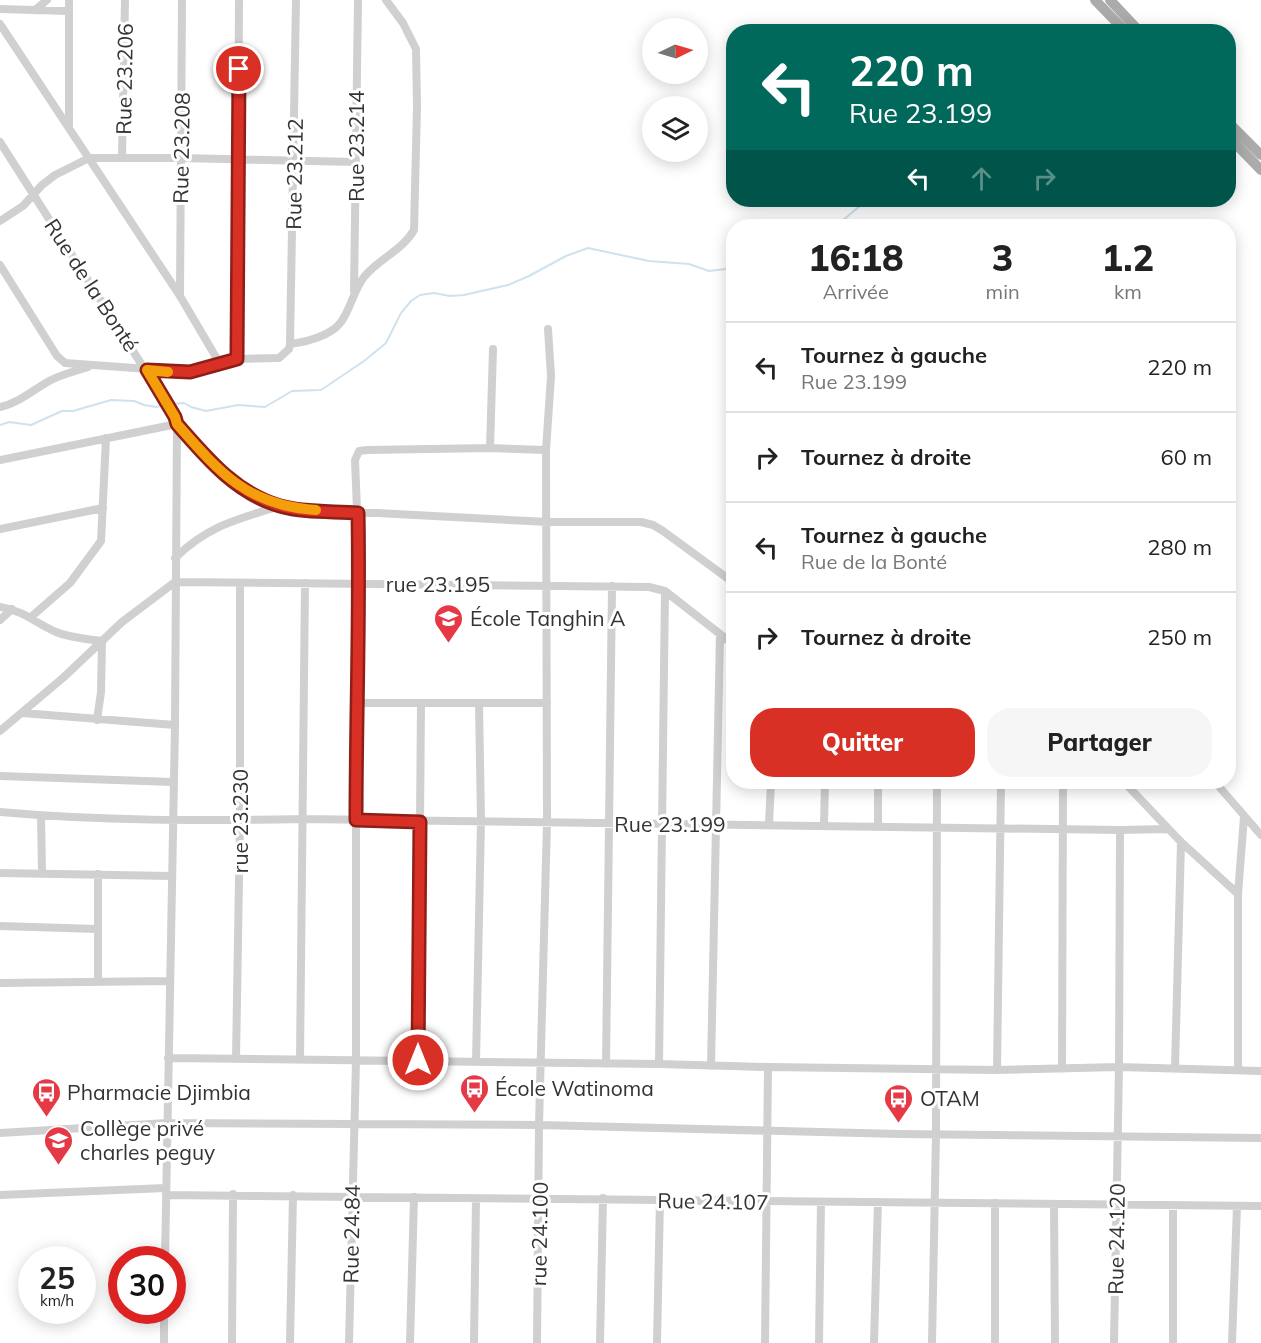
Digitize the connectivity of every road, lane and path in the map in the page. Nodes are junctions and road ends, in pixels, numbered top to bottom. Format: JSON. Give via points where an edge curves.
{"nodes":[{"id":1,"x":47,"y":0,"type":"edge"},
{"id":2,"x":69,"y":0,"type":"edge"},
{"id":3,"x":125,"y":0,"type":"edge"},
{"id":4,"x":182,"y":0,"type":"edge"},
{"id":5,"x":239,"y":0,"type":"edge"},
{"id":6,"x":296,"y":0,"type":"edge"},
{"id":7,"x":357,"y":0,"type":"edge"},
{"id":8,"x":386,"y":0,"type":"edge"},
{"id":9,"x":1095,"y":0,"type":"edge"},
{"id":10,"x":1110,"y":0,"type":"edge"},
{"id":11,"x":0,"y":9,"type":"edge"},
{"id":12,"x":35,"y":10,"type":"junction"},
{"id":13,"x":69,"y":11,"type":"junction"},
{"id":14,"x":0,"y":24,"type":"edge"},
{"id":15,"x":1118,"y":24,"type":"edge"},
{"id":16,"x":1132,"y":24,"type":"edge"},
{"id":17,"x":69,"y":126,"type":"junction"},
{"id":18,"x":1236,"y":130,"type":"edge"},
{"id":19,"x":0,"y":142,"type":"edge"},
{"id":20,"x":1236,"y":144,"type":"edge"},
{"id":21,"x":1261,"y":155,"type":"edge"},
{"id":22,"x":89,"y":158,"type":"junction"},
{"id":23,"x":122,"y":158,"type":"junction"},
{"id":24,"x":180,"y":158,"type":"junction"},
{"id":25,"x":238,"y":160,"type":"junction"},
{"id":26,"x":294,"y":162,"type":"junction"},
{"id":27,"x":356,"y":162,"type":"junction"},
{"id":28,"x":1261,"y":170,"type":"edge"},
{"id":29,"x":34,"y":196,"type":"junction"},
{"id":30,"x":0,"y":221,"type":"edge"},
{"id":31,"x":0,"y":265,"type":"edge"},
{"id":32,"x":354,"y":292,"type":"junction"},
{"id":33,"x":180,"y":296,"type":"junction"},
{"id":34,"x":548,"y":329,"type":"dead end"},
{"id":35,"x":290,"y":346,"type":"junction"},
{"id":36,"x":493,"y":349,"type":"dead end"},
{"id":37,"x":237,"y":359,"type":"junction"},
{"id":38,"x":220,"y":364,"type":"junction"},
{"id":39,"x":92,"y":366,"type":"junction"},
{"id":40,"x":147,"y":370,"type":"junction"},
{"id":41,"x":0,"y":407,"type":"edge"},
{"id":42,"x":176,"y":420,"type":"junction"},
{"id":43,"x":106,"y":438,"type":"junction"},
{"id":44,"x":490,"y":448,"type":"junction"},
{"id":45,"x":546,"y":450,"type":"junction"},
{"id":46,"x":0,"y":460,"type":"edge"},
{"id":47,"x":280,"y":506,"type":"junction"},
{"id":48,"x":103,"y":508,"type":"junction"},
{"id":49,"x":358,"y":513,"type":"junction"},
{"id":50,"x":548,"y":522,"type":"junction"},
{"id":51,"x":0,"y":529,"type":"edge"},
{"id":52,"x":175,"y":558,"type":"junction"},
{"id":53,"x":726,"y":577,"type":"edge"},
{"id":54,"x":175,"y":582,"type":"junction"},
{"id":55,"x":240,"y":583,"type":"junction"},
{"id":56,"x":305,"y":584,"type":"junction"},
{"id":57,"x":360,"y":584,"type":"junction"},
{"id":58,"x":546,"y":585,"type":"junction"},
{"id":59,"x":612,"y":586,"type":"junction"},
{"id":60,"x":665,"y":591,"type":"junction"},
{"id":61,"x":0,"y":607,"type":"edge"},
{"id":62,"x":12,"y":609,"type":"junction"},
{"id":63,"x":31,"y":617,"type":"junction"},
{"id":64,"x":0,"y":620,"type":"edge"},
{"id":65,"x":720,"y":634,"type":"junction"},
{"id":66,"x":726,"y":639,"type":"edge"},
{"id":67,"x":102,"y":641,"type":"junction"},
{"id":68,"x":356,"y":703,"type":"junction"},
{"id":69,"x":421,"y":703,"type":"junction"},
{"id":70,"x":547,"y":703,"type":"junction"},
{"id":71,"x":479,"y":704,"type":"junction"},
{"id":72,"x":22,"y":713,"type":"junction"},
{"id":73,"x":97,"y":720,"type":"junction"},
{"id":74,"x":174,"y":725,"type":"junction"},
{"id":75,"x":0,"y":731,"type":"edge"},
{"id":76,"x":0,"y":776,"type":"edge"},
{"id":77,"x":173,"y":782,"type":"junction"},
{"id":78,"x":771,"y":789,"type":"edge"},
{"id":79,"x":825,"y":789,"type":"edge"},
{"id":80,"x":878,"y":789,"type":"edge"},
{"id":81,"x":937,"y":789,"type":"edge"},
{"id":82,"x":1001,"y":789,"type":"edge"},
{"id":83,"x":1063,"y":789,"type":"edge"},
{"id":84,"x":1131,"y":789,"type":"edge"},
{"id":85,"x":1221,"y":789,"type":"edge"},
{"id":86,"x":0,"y":812,"type":"edge"},
{"id":87,"x":41,"y":816,"type":"junction"},
{"id":88,"x":1244,"y":817,"type":"junction"},
{"id":89,"x":302,"y":819,"type":"junction"},
{"id":90,"x":172,"y":820,"type":"junction"},
{"id":91,"x":240,"y":820,"type":"junction"},
{"id":92,"x":356,"y":820,"type":"junction"},
{"id":93,"x":481,"y":821,"type":"junction"},
{"id":94,"x":420,"y":822,"type":"junction"},
{"id":95,"x":547,"y":822,"type":"junction"},
{"id":96,"x":608,"y":824,"type":"junction"},
{"id":97,"x":664,"y":824,"type":"junction"},
{"id":98,"x":716,"y":824,"type":"junction"},
{"id":99,"x":769,"y":824,"type":"junction"},
{"id":100,"x":824,"y":825,"type":"junction"},
{"id":101,"x":878,"y":826,"type":"junction"},
{"id":102,"x":937,"y":826,"type":"junction"},
{"id":103,"x":1001,"y":827,"type":"junction"},
{"id":104,"x":1062,"y":828,"type":"junction"},
{"id":105,"x":1168,"y":829,"type":"junction"},
{"id":106,"x":1120,"y":830,"type":"junction"},
{"id":107,"x":1261,"y":835,"type":"edge"},
{"id":108,"x":1181,"y":842,"type":"junction"},
{"id":109,"x":0,"y":873,"type":"edge"},
{"id":110,"x":42,"y":873,"type":"junction"},
{"id":111,"x":98,"y":874,"type":"junction"},
{"id":112,"x":171,"y":876,"type":"junction"},
{"id":113,"x":1238,"y":894,"type":"junction"},
{"id":114,"x":0,"y":926,"type":"edge"},
{"id":115,"x":97,"y":928,"type":"junction"},
{"id":116,"x":169,"y":981,"type":"junction"},
{"id":117,"x":98,"y":982,"type":"junction"},
{"id":118,"x":0,"y":983,"type":"edge"},
{"id":119,"x":168,"y":1058,"type":"junction"},
{"id":120,"x":236,"y":1059,"type":"junction"},
{"id":121,"x":300,"y":1059,"type":"junction"},
{"id":122,"x":418,"y":1060,"type":"junction"},
{"id":123,"x":356,"y":1061,"type":"junction"},
{"id":124,"x":476,"y":1061,"type":"junction"},
{"id":125,"x":541,"y":1062,"type":"junction"},
{"id":126,"x":606,"y":1064,"type":"junction"},
{"id":127,"x":659,"y":1064,"type":"junction"},
{"id":128,"x":711,"y":1066,"type":"junction"},
{"id":129,"x":768,"y":1067,"type":"junction"},
{"id":130,"x":1119,"y":1067,"type":"junction"},
{"id":131,"x":1175,"y":1068,"type":"junction"},
{"id":132,"x":935,"y":1069,"type":"junction"},
{"id":133,"x":1062,"y":1069,"type":"junction"},
{"id":134,"x":997,"y":1070,"type":"junction"},
{"id":135,"x":1238,"y":1070,"type":"junction"},
{"id":136,"x":1261,"y":1071,"type":"edge"},
{"id":137,"x":167,"y":1123,"type":"junction"},
{"id":138,"x":354,"y":1124,"type":"junction"},
{"id":139,"x":539,"y":1125,"type":"junction"},
{"id":140,"x":769,"y":1130,"type":"junction"},
{"id":141,"x":0,"y":1133,"type":"edge"},
{"id":142,"x":936,"y":1134,"type":"junction"},
{"id":143,"x":1118,"y":1135,"type":"junction"},
{"id":144,"x":1261,"y":1138,"type":"edge"},
{"id":145,"x":165,"y":1191,"type":"junction"},
{"id":146,"x":233,"y":1194,"type":"junction"},
{"id":147,"x":0,"y":1195,"type":"edge"},
{"id":148,"x":292,"y":1196,"type":"junction"},
{"id":149,"x":351,"y":1196,"type":"junction"},
{"id":150,"x":414,"y":1197,"type":"junction"},
{"id":151,"x":540,"y":1197,"type":"junction"},
{"id":152,"x":603,"y":1198,"type":"junction"},
{"id":153,"x":476,"y":1199,"type":"junction"},
{"id":154,"x":660,"y":1200,"type":"junction"},
{"id":155,"x":767,"y":1201,"type":"junction"},
{"id":156,"x":821,"y":1202,"type":"junction"},
{"id":157,"x":878,"y":1202,"type":"junction"},
{"id":158,"x":934,"y":1203,"type":"junction"},
{"id":159,"x":995,"y":1203,"type":"junction"},
{"id":160,"x":1054,"y":1204,"type":"junction"},
{"id":161,"x":1117,"y":1204,"type":"junction"},
{"id":162,"x":1173,"y":1205,"type":"junction"},
{"id":163,"x":1237,"y":1206,"type":"junction"},
{"id":164,"x":1261,"y":1206,"type":"edge"},
{"id":165,"x":165,"y":1246,"type":"edge"},
{"id":166,"x":164,"y":1324,"type":"edge"},
{"id":167,"x":1232,"y":1340,"type":"edge"},
{"id":168,"x":164,"y":1343,"type":"edge"},
{"id":169,"x":232,"y":1343,"type":"edge"},
{"id":170,"x":290,"y":1343,"type":"edge"},
{"id":171,"x":349,"y":1343,"type":"edge"},
{"id":172,"x":410,"y":1343,"type":"edge"},
{"id":173,"x":474,"y":1343,"type":"edge"},
{"id":174,"x":537,"y":1343,"type":"edge"},
{"id":175,"x":600,"y":1343,"type":"edge"},
{"id":176,"x":657,"y":1343,"type":"edge"},
{"id":177,"x":765,"y":1343,"type":"edge"},
{"id":178,"x":819,"y":1343,"type":"edge"},
{"id":179,"x":874,"y":1343,"type":"edge"},
{"id":180,"x":932,"y":1343,"type":"edge"},
{"id":181,"x":995,"y":1343,"type":"edge"},
{"id":182,"x":1055,"y":1343,"type":"edge"},
{"id":183,"x":1114,"y":1343,"type":"edge"},
{"id":184,"x":1173,"y":1343,"type":"edge"},
{"id":185,"x":1224,"y":1343,"type":"edge"}],
"edges":[{"from":1,"to":12,"type":"street"},
{"from":2,"to":13,"type":"street"},
{"from":3,"to":23,"type":"street","name":"Rue 23.206"},
{"from":4,"to":24,"type":"street","name":"Rue 23.208"},
{"from":5,"to":25,"type":"street"},
{"from":6,"to":26,"type":"street","name":"Rue 23.212"},
{"from":7,"to":27,"type":"street","name":"Rue 23.214"},
{"from":8,"to":32,"type":"street","via":[[417,49],[415,222],[409,238],[368,272]]},
{"from":9,"to":15,"type":"main road"},
{"from":10,"to":16,"type":"main road"},
{"from":11,"to":12,"type":"street"},
{"from":12,"to":13,"type":"street"},
{"from":13,"to":17,"type":"street"},
{"from":14,"to":17,"type":"street"},
{"from":17,"to":22,"type":"street"},
{"from":18,"to":21,"type":"main road"},
{"from":19,"to":29,"type":"street","name":"Rue de la Bonté"},
{"from":20,"to":28,"type":"main road"},
{"from":22,"to":23,"type":"street"},
{"from":22,"to":29,"type":"street","via":[[55,175]]},
{"from":22,"to":33,"type":"street"},
{"from":23,"to":24,"type":"street"},
{"from":24,"to":25,"type":"street"},
{"from":24,"to":33,"type":"street","name":"Rue 23.208"},
{"from":25,"to":26,"type":"street"},
{"from":25,"to":37,"type":"street"},
{"from":26,"to":27,"type":"street"},
{"from":26,"to":35,"type":"street","name":"Rue 23.212"},
{"from":27,"to":32,"type":"street","name":"Rue 23.214"},
{"from":29,"to":30,"type":"street"},
{"from":29,"to":40,"type":"street","name":"Rue de la Bonté"},
{"from":31,"to":39,"type":"street","via":[[57,356],[65,363]]},
{"from":32,"to":35,"type":"street","via":[[336,327]]},
{"from":33,"to":38,"type":"street"},
{"from":34,"to":45,"type":"street","name":"rue 24.100","via":[[551,383]]},
{"from":35,"to":37,"type":"street","via":[[279,358]]},
{"from":36,"to":44,"type":"street"},
{"from":37,"to":38,"type":"street"},
{"from":38,"to":40,"type":"street","via":[[190,372]]},
{"from":39,"to":40,"type":"street"},
{"from":39,"to":41,"type":"street","via":[[54,379],[16,403]]},
{"from":40,"to":42,"type":"street","name":"Rue de la Bonté"},
{"from":42,"to":43,"type":"street"},
{"from":42,"to":47,"type":"street","name":"Rue de la Bonté","via":[[224,475]]},
{"from":42,"to":52,"type":"street"},
{"from":43,"to":46,"type":"street"},
{"from":43,"to":48,"type":"street"},
{"from":44,"to":45,"type":"street"},
{"from":44,"to":49,"type":"street","name":"Rue 24.84","via":[[359,451],[355,460]]},
{"from":45,"to":50,"type":"street","name":"rue 24.100"},
{"from":47,"to":49,"type":"street","name":"Rue de la Bonté"},
{"from":47,"to":52,"type":"street","via":[[211,530]]},
{"from":48,"to":51,"type":"street"},
{"from":48,"to":63,"type":"street","via":[[98,546],[70,583]]},
{"from":49,"to":50,"type":"street","name":"Rue de la Bonté"},
{"from":49,"to":57,"type":"street","name":"Rue 24.84"},
{"from":50,"to":53,"type":"street","name":"Rue de la Bonté","via":[[653,525]]},
{"from":50,"to":58,"type":"street","name":"rue 24.100"},
{"from":52,"to":54,"type":"street"},
{"from":54,"to":55,"type":"street","name":"rue 23.195"},
{"from":54,"to":67,"type":"street"},
{"from":54,"to":74,"type":"street"},
{"from":55,"to":56,"type":"street","name":"rue 23.195"},
{"from":55,"to":91,"type":"street","name":"rue 23.230"},
{"from":56,"to":57,"type":"street","name":"rue 23.195"},
{"from":56,"to":89,"type":"street"},
{"from":57,"to":58,"type":"street","name":"rue 23.195"},
{"from":57,"to":68,"type":"street","name":"Rue 24.84"},
{"from":58,"to":59,"type":"street","name":"rue 23.195"},
{"from":58,"to":70,"type":"street","name":"rue 24.100"},
{"from":59,"to":60,"type":"street","name":"rue 23.195"},
{"from":59,"to":96,"type":"street"},
{"from":60,"to":65,"type":"street"},
{"from":60,"to":97,"type":"street"},
{"from":61,"to":62,"type":"street"},
{"from":62,"to":63,"type":"street"},
{"from":62,"to":64,"type":"street"},
{"from":63,"to":67,"type":"street","via":[[56,632]]},
{"from":65,"to":66,"type":"street"},
{"from":65,"to":98,"type":"street"},
{"from":67,"to":72,"type":"street"},
{"from":67,"to":73,"type":"street"},
{"from":68,"to":69,"type":"street"},
{"from":68,"to":92,"type":"street","name":"Rue 24.84"},
{"from":69,"to":71,"type":"street"},
{"from":69,"to":94,"type":"street"},
{"from":70,"to":71,"type":"street"},
{"from":70,"to":95,"type":"street","name":"rue 24.100"},
{"from":71,"to":93,"type":"street"},
{"from":72,"to":73,"type":"street"},
{"from":72,"to":75,"type":"street"},
{"from":73,"to":74,"type":"street"},
{"from":74,"to":77,"type":"street"},
{"from":76,"to":77,"type":"street"},
{"from":77,"to":90,"type":"street"},
{"from":78,"to":99,"type":"street"},
{"from":79,"to":100,"type":"street"},
{"from":80,"to":101,"type":"street"},
{"from":81,"to":102,"type":"street"},
{"from":82,"to":103,"type":"street"},
{"from":83,"to":104,"type":"street"},
{"from":84,"to":105,"type":"street"},
{"from":85,"to":88,"type":"street"},
{"from":86,"to":87,"type":"street","name":"Rue 23.199"},
{"from":87,"to":90,"type":"street","name":"Rue 23.199"},
{"from":87,"to":110,"type":"street"},
{"from":88,"to":107,"type":"street"},
{"from":88,"to":113,"type":"street"},
{"from":89,"to":91,"type":"street","name":"Rue 23.199"},
{"from":89,"to":92,"type":"street","name":"Rue 23.199"},
{"from":89,"to":121,"type":"street"},
{"from":90,"to":91,"type":"street","name":"Rue 23.199"},
{"from":90,"to":112,"type":"street"},
{"from":91,"to":120,"type":"street","name":"rue 23.230"},
{"from":92,"to":94,"type":"street","name":"Rue 23.199"},
{"from":92,"to":123,"type":"street","name":"Rue 24.84"},
{"from":93,"to":94,"type":"street","name":"Rue 23.199"},
{"from":93,"to":95,"type":"street","name":"Rue 23.199"},
{"from":93,"to":124,"type":"street"},
{"from":94,"to":122,"type":"street"},
{"from":95,"to":96,"type":"street","name":"Rue 23.199"},
{"from":95,"to":125,"type":"street","name":"rue 24.100"},
{"from":96,"to":97,"type":"street","name":"Rue 23.199"},
{"from":96,"to":126,"type":"street"},
{"from":97,"to":98,"type":"street","name":"Rue 23.199"},
{"from":97,"to":127,"type":"street"},
{"from":98,"to":99,"type":"street","name":"Rue 23.199"},
{"from":98,"to":128,"type":"street"},
{"from":99,"to":100,"type":"street","name":"Rue 23.199"},
{"from":100,"to":101,"type":"street","name":"Rue 23.199"},
{"from":101,"to":102,"type":"street","name":"Rue 23.199"},
{"from":102,"to":103,"type":"street","name":"Rue 23.199"},
{"from":102,"to":132,"type":"street"},
{"from":103,"to":104,"type":"street","name":"Rue 23.199"},
{"from":103,"to":134,"type":"street"},
{"from":104,"to":106,"type":"street","name":"Rue 23.199"},
{"from":104,"to":133,"type":"street"},
{"from":105,"to":106,"type":"street","name":"Rue 23.199"},
{"from":105,"to":108,"type":"street"},
{"from":106,"to":130,"type":"street","name":"Rue 24.120"},
{"from":108,"to":113,"type":"street"},
{"from":108,"to":131,"type":"street"},
{"from":109,"to":110,"type":"street"},
{"from":110,"to":111,"type":"street"},
{"from":111,"to":112,"type":"street"},
{"from":111,"to":115,"type":"street"},
{"from":112,"to":116,"type":"street"},
{"from":113,"to":135,"type":"street"},
{"from":114,"to":115,"type":"street"},
{"from":115,"to":117,"type":"street"},
{"from":116,"to":117,"type":"street"},
{"from":116,"to":119,"type":"street"},
{"from":117,"to":118,"type":"street"},
{"from":119,"to":120,"type":"street"},
{"from":119,"to":137,"type":"street"},
{"from":120,"to":121,"type":"street"},
{"from":121,"to":123,"type":"street"},
{"from":122,"to":123,"type":"street"},
{"from":122,"to":124,"type":"street"},
{"from":123,"to":138,"type":"street","name":"Rue 24.84"},
{"from":124,"to":125,"type":"street"},
{"from":125,"to":126,"type":"street"},
{"from":125,"to":139,"type":"street","name":"rue 24.100"},
{"from":126,"to":127,"type":"street"},
{"from":127,"to":128,"type":"street"},
{"from":128,"to":129,"type":"street"},
{"from":129,"to":132,"type":"street"},
{"from":129,"to":140,"type":"street"},
{"from":130,"to":131,"type":"street"},
{"from":130,"to":133,"type":"street"},
{"from":130,"to":143,"type":"street","name":"Rue 24.120"},
{"from":131,"to":135,"type":"street"},
{"from":132,"to":134,"type":"street"},
{"from":132,"to":142,"type":"street"},
{"from":133,"to":134,"type":"street"},
{"from":135,"to":136,"type":"street"},
{"from":137,"to":138,"type":"street"},
{"from":137,"to":141,"type":"street"},
{"from":137,"to":145,"type":"street"},
{"from":138,"to":139,"type":"street"},
{"from":138,"to":149,"type":"street","name":"Rue 24.84"},
{"from":139,"to":140,"type":"street"},
{"from":139,"to":151,"type":"street","name":"rue 24.100"},
{"from":140,"to":142,"type":"street"},
{"from":140,"to":155,"type":"street"},
{"from":142,"to":143,"type":"street"},
{"from":142,"to":158,"type":"street"},
{"from":143,"to":144,"type":"street"},
{"from":143,"to":161,"type":"street","name":"Rue 24.120"},
{"from":145,"to":146,"type":"street","name":"Rue 24.107"},
{"from":145,"to":147,"type":"street","name":"Rue 24.107"},
{"from":145,"to":165,"type":"street"},
{"from":146,"to":148,"type":"street","name":"Rue 24.107"},
{"from":146,"to":169,"type":"street"},
{"from":148,"to":149,"type":"street","name":"Rue 24.107"},
{"from":148,"to":170,"type":"street"},
{"from":149,"to":150,"type":"street","name":"Rue 24.107"},
{"from":149,"to":171,"type":"street","name":"Rue 24.84"},
{"from":150,"to":153,"type":"street","name":"Rue 24.107"},
{"from":150,"to":172,"type":"street"},
{"from":151,"to":152,"type":"street","name":"Rue 24.107"},
{"from":151,"to":153,"type":"street","name":"Rue 24.107"},
{"from":151,"to":174,"type":"street","name":"rue 24.100"},
{"from":152,"to":154,"type":"street","name":"Rue 24.107"},
{"from":152,"to":175,"type":"street"},
{"from":153,"to":173,"type":"street"},
{"from":154,"to":155,"type":"street","name":"Rue 24.107"},
{"from":154,"to":176,"type":"street"},
{"from":155,"to":156,"type":"street","name":"Rue 24.107"},
{"from":155,"to":177,"type":"street"},
{"from":156,"to":157,"type":"street","name":"Rue 24.107"},
{"from":156,"to":178,"type":"street"},
{"from":157,"to":158,"type":"street","name":"Rue 24.107"},
{"from":157,"to":179,"type":"street"},
{"from":158,"to":159,"type":"street","name":"Rue 24.107"},
{"from":158,"to":180,"type":"street"},
{"from":159,"to":160,"type":"street","name":"Rue 24.107"},
{"from":159,"to":181,"type":"street"},
{"from":160,"to":161,"type":"street","name":"Rue 24.107"},
{"from":160,"to":182,"type":"street"},
{"from":161,"to":162,"type":"street","name":"Rue 24.107"},
{"from":161,"to":183,"type":"street","name":"Rue 24.120"},
{"from":162,"to":163,"type":"street","name":"Rue 24.107"},
{"from":162,"to":184,"type":"street"},
{"from":163,"to":164,"type":"street","name":"Rue 24.107"},
{"from":163,"to":167,"type":"street"},
{"from":166,"to":168,"type":"street"},
{"from":167,"to":185,"type":"street"}]}
